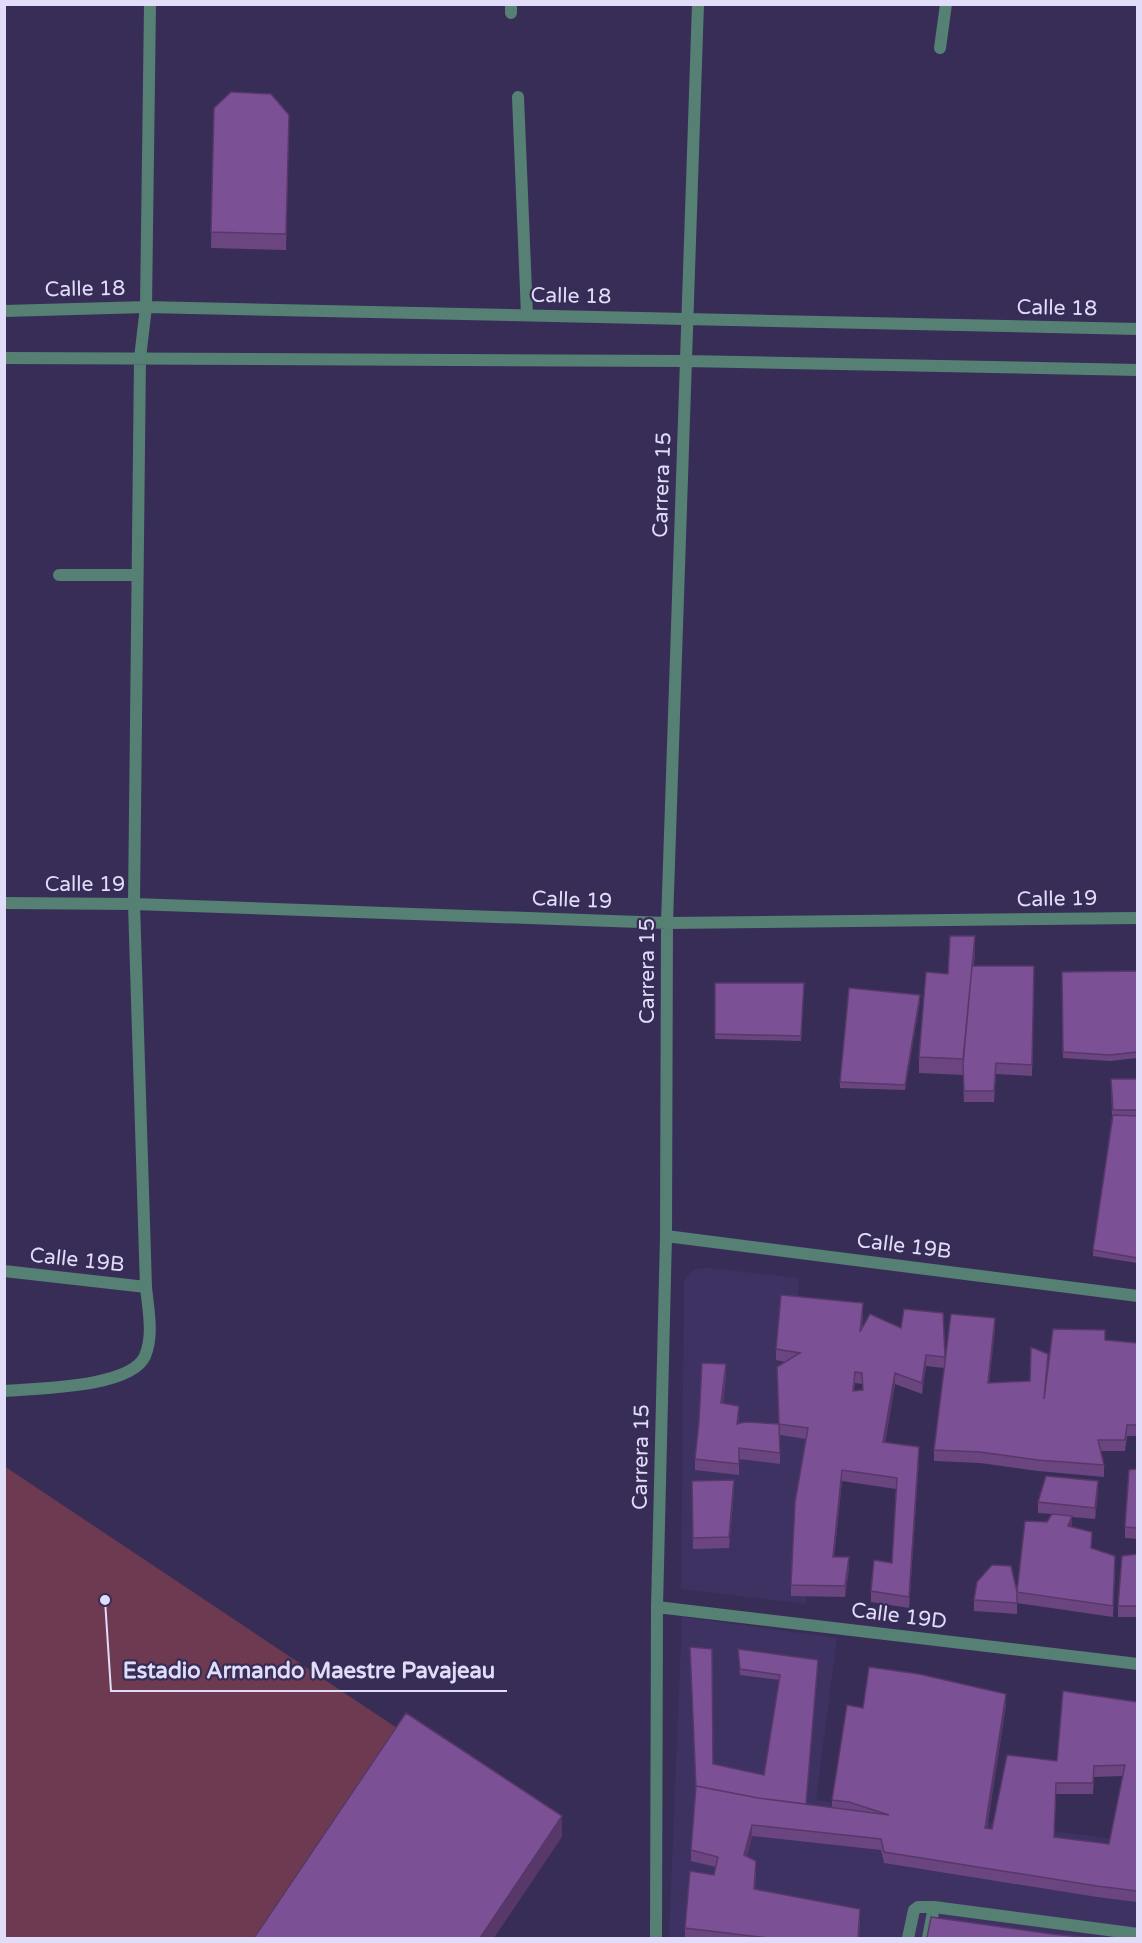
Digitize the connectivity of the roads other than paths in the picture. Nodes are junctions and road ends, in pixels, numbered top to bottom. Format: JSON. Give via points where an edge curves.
{"nodes":[{"id":1,"x":150,"y":4,"type":"edge"},
{"id":2,"x":698,"y":4,"type":"edge"},
{"id":3,"x":946,"y":4,"type":"edge"},
{"id":4,"x":940,"y":48,"type":"dead end"},
{"id":5,"x":518,"y":97,"type":"dead end"},
{"id":6,"x":146,"y":308,"type":"junction"},
{"id":7,"x":4,"y":311,"type":"edge"},
{"id":8,"x":527,"y":315,"type":"junction"},
{"id":9,"x":687,"y":318,"type":"junction"},
{"id":10,"x":1137,"y":329,"type":"edge"},
{"id":11,"x":4,"y":358,"type":"edge"},
{"id":12,"x":140,"y":358,"type":"junction"},
{"id":13,"x":686,"y":361,"type":"junction"},
{"id":14,"x":1137,"y":370,"type":"edge"},
{"id":15,"x":59,"y":575,"type":"dead end"},
{"id":16,"x":137,"y":575,"type":"junction"},
{"id":17,"x":4,"y":903,"type":"edge"},
{"id":18,"x":134,"y":904,"type":"junction"},
{"id":19,"x":1137,"y":918,"type":"edge"},
{"id":20,"x":667,"y":923,"type":"junction"},
{"id":21,"x":666,"y":1236,"type":"junction"},
{"id":22,"x":4,"y":1271,"type":"edge"},
{"id":23,"x":146,"y":1287,"type":"junction"},
{"id":24,"x":1137,"y":1296,"type":"edge"},
{"id":25,"x":4,"y":1391,"type":"edge"},
{"id":26,"x":657,"y":1606,"type":"junction"},
{"id":27,"x":1137,"y":1664,"type":"edge"},
{"id":28,"x":934,"y":1907,"type":"junction"},
{"id":29,"x":1137,"y":1934,"type":"edge"},
{"id":30,"x":656,"y":1938,"type":"edge"},
{"id":31,"x":908,"y":1938,"type":"edge"},
{"id":32,"x":928,"y":1938,"type":"edge"}],
"edges":[{"from":1,"to":6,"type":"street"},
{"from":2,"to":9,"type":"street","name":"Carrera 15"},
{"from":3,"to":4,"type":"street"},
{"from":5,"to":8,"type":"street"},
{"from":6,"to":7,"type":"street","name":"Calle 18"},
{"from":6,"to":8,"type":"street","name":"Calle 18"},
{"from":6,"to":12,"type":"street"},
{"from":8,"to":9,"type":"street","name":"Calle 18"},
{"from":9,"to":10,"type":"street","name":"Calle 18"},
{"from":9,"to":13,"type":"street","name":"Carrera 15"},
{"from":11,"to":12,"type":"street"},
{"from":12,"to":13,"type":"street"},
{"from":12,"to":16,"type":"street"},
{"from":13,"to":14,"type":"street"},
{"from":13,"to":20,"type":"street","name":"Carrera 15"},
{"from":15,"to":16,"type":"street"},
{"from":16,"to":18,"type":"street"},
{"from":17,"to":18,"type":"street","name":"Calle 19"},
{"from":18,"to":20,"type":"street","name":"Calle 19"},
{"from":18,"to":23,"type":"street"},
{"from":19,"to":20,"type":"street","name":"Calle 19"},
{"from":20,"to":21,"type":"street","name":"Carrera 15"},
{"from":21,"to":24,"type":"street","name":"Calle 19B"},
{"from":21,"to":26,"type":"street","name":"Carrera 15"},
{"from":22,"to":23,"type":"street","name":"Calle 19B"},
{"from":23,"to":25,"type":"street","via":[[149,1341],[145,1357],[135,1369],[107,1381]]},
{"from":26,"to":27,"type":"street","name":"Calle 19D"},
{"from":26,"to":30,"type":"street","name":"Carrera 15"},
{"from":28,"to":29,"type":"street"},
{"from":28,"to":31,"type":"street","via":[[914,1910]]},
{"from":28,"to":32,"type":"street"}]}
